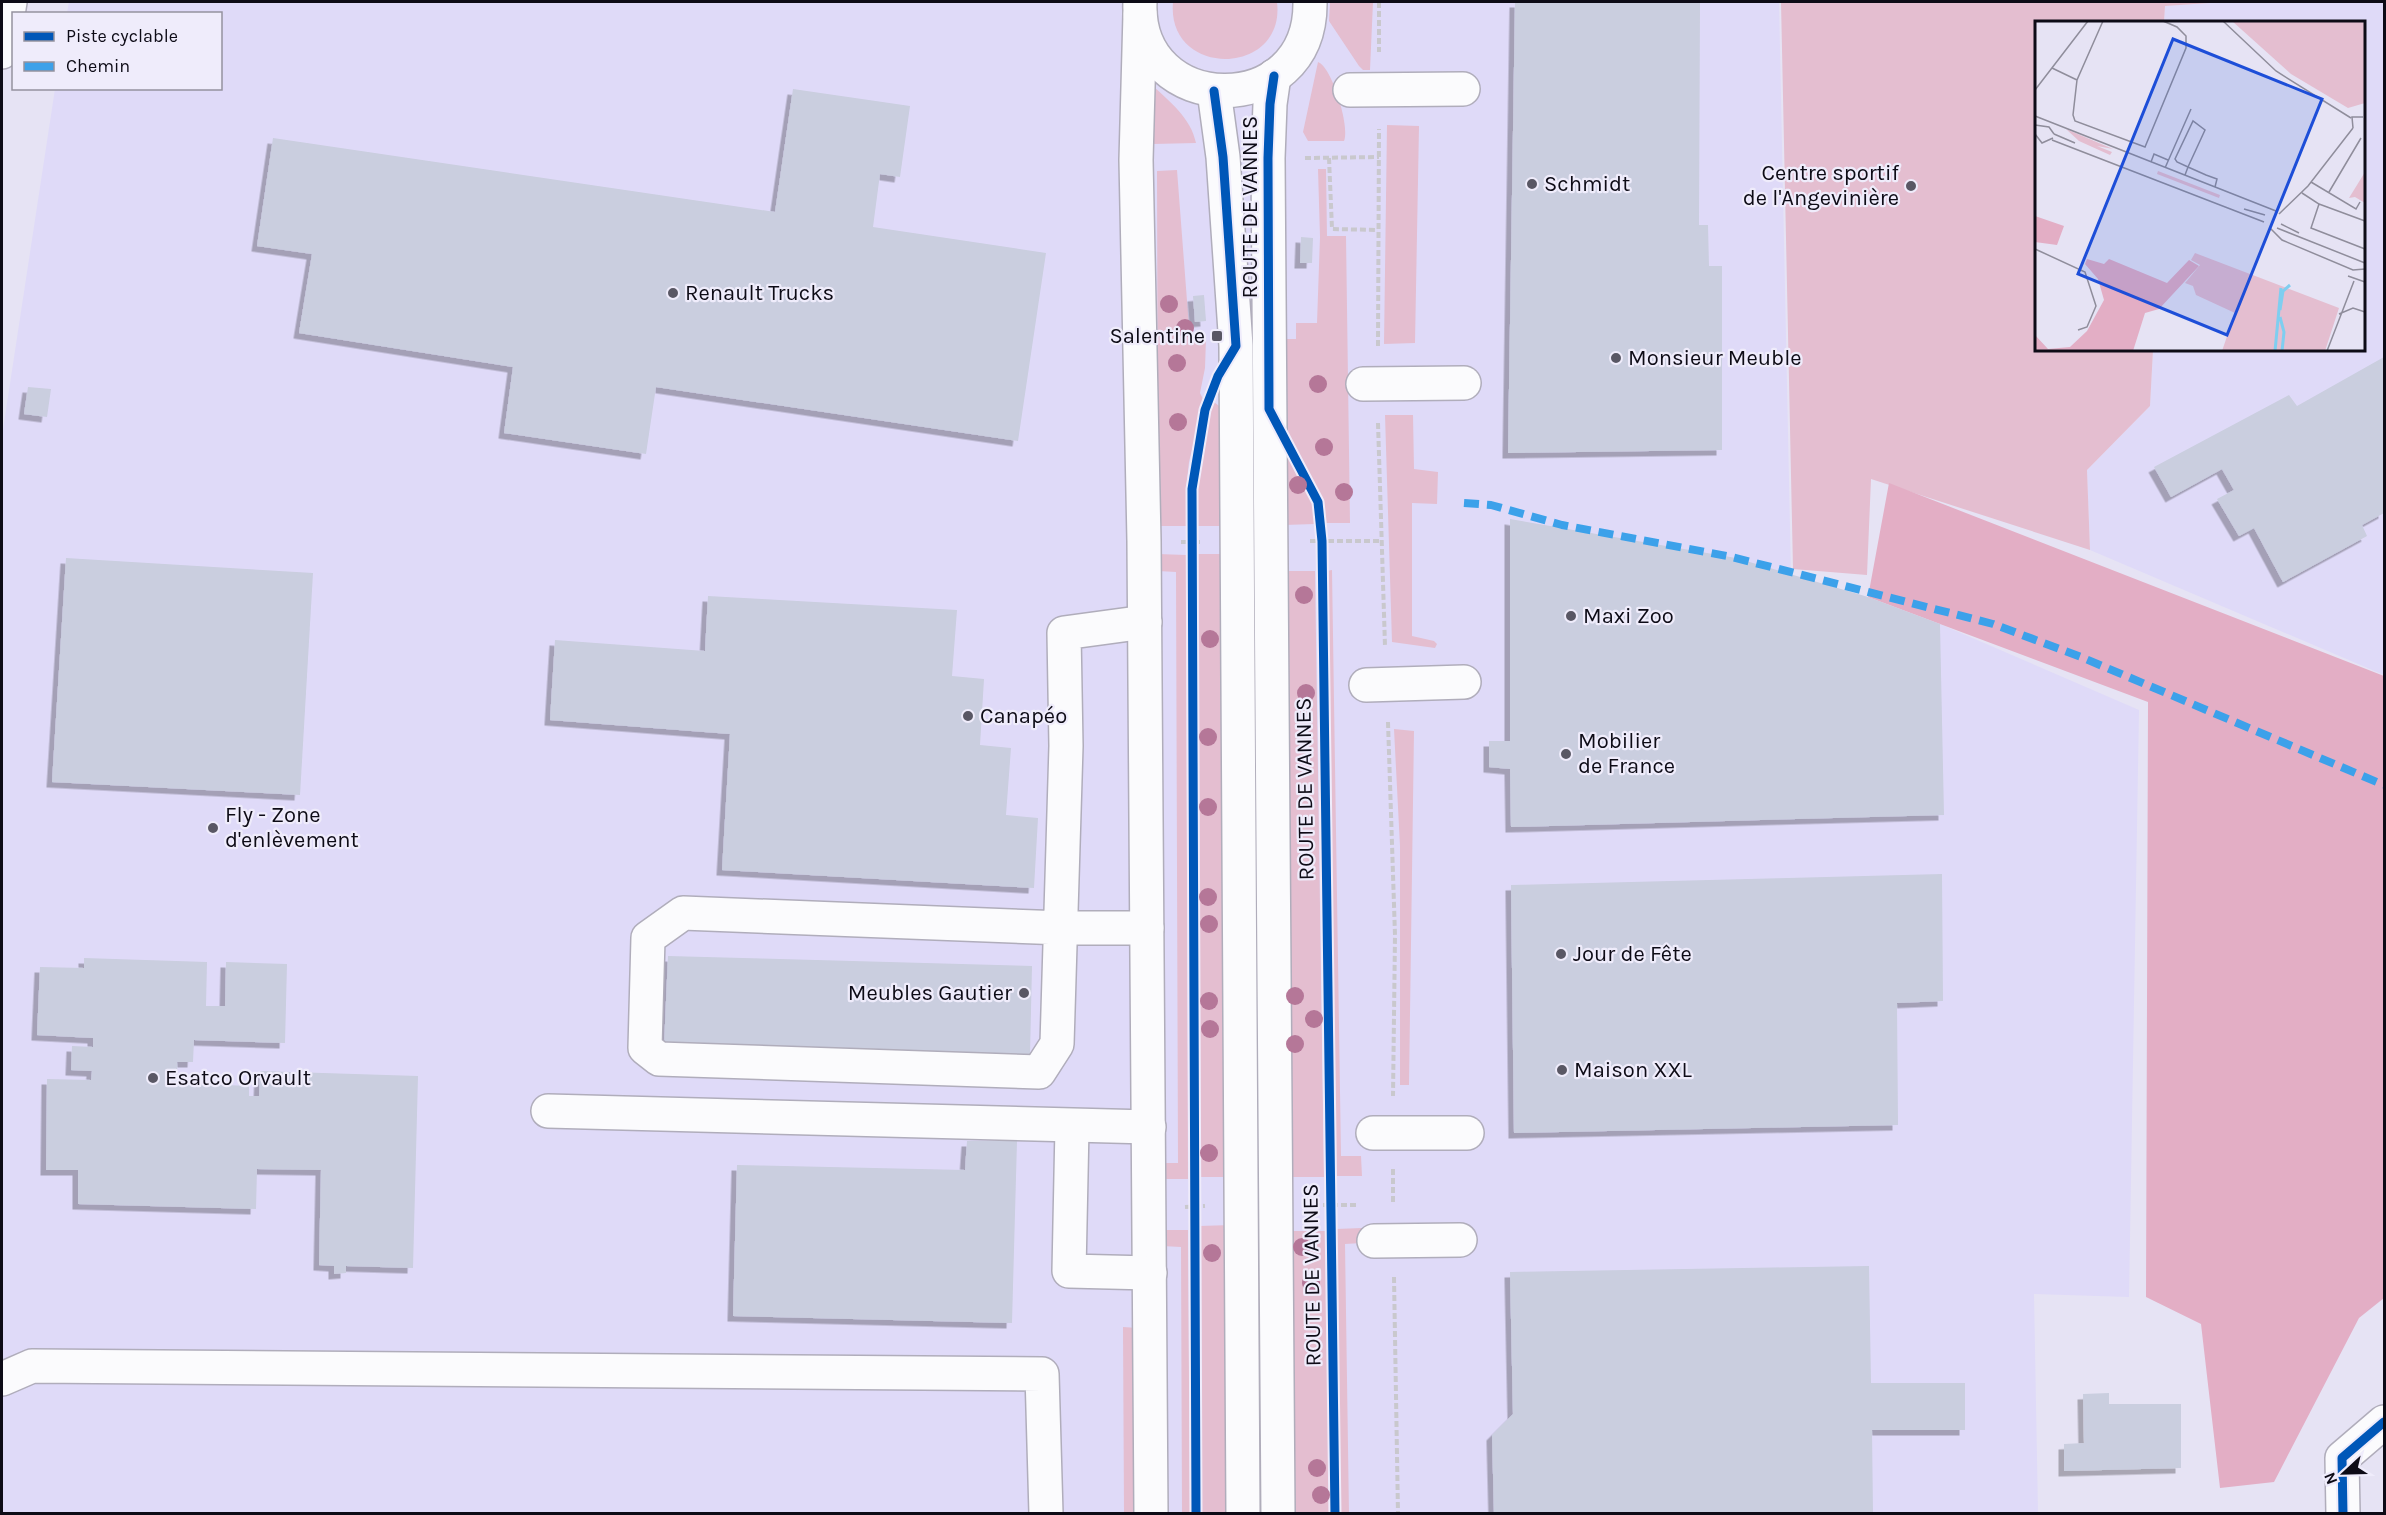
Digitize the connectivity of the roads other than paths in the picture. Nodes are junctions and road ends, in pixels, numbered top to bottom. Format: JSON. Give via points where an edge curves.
{"nodes":[{"id":1,"x":10,"y":2,"type":"edge"},
{"id":2,"x":1310,"y":2,"type":"edge"},
{"id":3,"x":1140,"y":6,"type":"edge"},
{"id":4,"x":2,"y":52,"type":"edge"},
{"id":5,"x":1274,"y":76,"type":"junction"},
{"id":6,"x":1463,"y":88,"type":"dead end"},
{"id":7,"x":1365,"y":90,"type":"road end"},
{"id":8,"x":1214,"y":91,"type":"junction"},
{"id":9,"x":1464,"y":383,"type":"dead end"},
{"id":10,"x":1370,"y":384,"type":"road end"},
{"id":11,"x":1145,"y":622,"type":"junction"},
{"id":12,"x":1464,"y":682,"type":"dead end"},
{"id":13,"x":1376,"y":685,"type":"road end"},
{"id":14,"x":1062,"y":928,"type":"junction"},
{"id":15,"x":1147,"y":928,"type":"junction"},
{"id":16,"x":548,"y":1111,"type":"dead end"},
{"id":17,"x":1072,"y":1126,"type":"junction"},
{"id":18,"x":1149,"y":1127,"type":"junction"},
{"id":19,"x":1382,"y":1133,"type":"road end"},
{"id":20,"x":1467,"y":1133,"type":"dead end"},
{"id":21,"x":1460,"y":1240,"type":"dead end"},
{"id":22,"x":1384,"y":1241,"type":"road end"},
{"id":23,"x":1150,"y":1273,"type":"junction"},
{"id":24,"x":2,"y":1379,"type":"edge"},
{"id":25,"x":2385,"y":1422,"type":"edge"},
{"id":26,"x":1046,"y":1514,"type":"edge"},
{"id":27,"x":1151,"y":1514,"type":"edge"},
{"id":28,"x":1243,"y":1514,"type":"edge"},
{"id":29,"x":1278,"y":1514,"type":"edge"},
{"id":30,"x":2343,"y":1514,"type":"edge"}],
"edges":[{"from":1,"to":4,"type":"main road"},
{"from":2,"to":5,"type":"main road","via":[[1301,44]]},
{"from":3,"to":8,"type":"main road","via":[[1146,39],[1162,64],[1186,82]]},
{"from":3,"to":11,"type":"main road","via":[[1136,160]]},
{"from":5,"to":8,"type":"main road","via":[[1240,91]]},
{"from":5,"to":29,"type":"main road","name":"ROUTE DE VANNES","via":[[1268,170]]},
{"from":6,"to":7,"type":"main road"},
{"from":8,"to":28,"type":"main road","name":"ROUTE DE VANNES","via":[[1223,157],[1236,346]]},
{"from":9,"to":10,"type":"main road"},
{"from":11,"to":14,"type":"main road","via":[[1064,633]]},
{"from":11,"to":15,"type":"main road"},
{"from":12,"to":13,"type":"main road"},
{"from":14,"to":14,"type":"main road","via":[[683,913],[648,938],[645,1048],[659,1059],[1039,1072],[1057,1044]]},
{"from":14,"to":15,"type":"main road"},
{"from":15,"to":18,"type":"main road"},
{"from":16,"to":17,"type":"main road"},
{"from":17,"to":18,"type":"main road"},
{"from":17,"to":23,"type":"main road","via":[[1069,1270]]},
{"from":18,"to":23,"type":"main road"},
{"from":19,"to":20,"type":"main road"},
{"from":21,"to":22,"type":"main road"},
{"from":23,"to":27,"type":"main road"},
{"from":24,"to":26,"type":"main road","via":[[32,1366],[1042,1374]]},
{"from":25,"to":30,"type":"main road","via":[[2342,1458]]}]}
